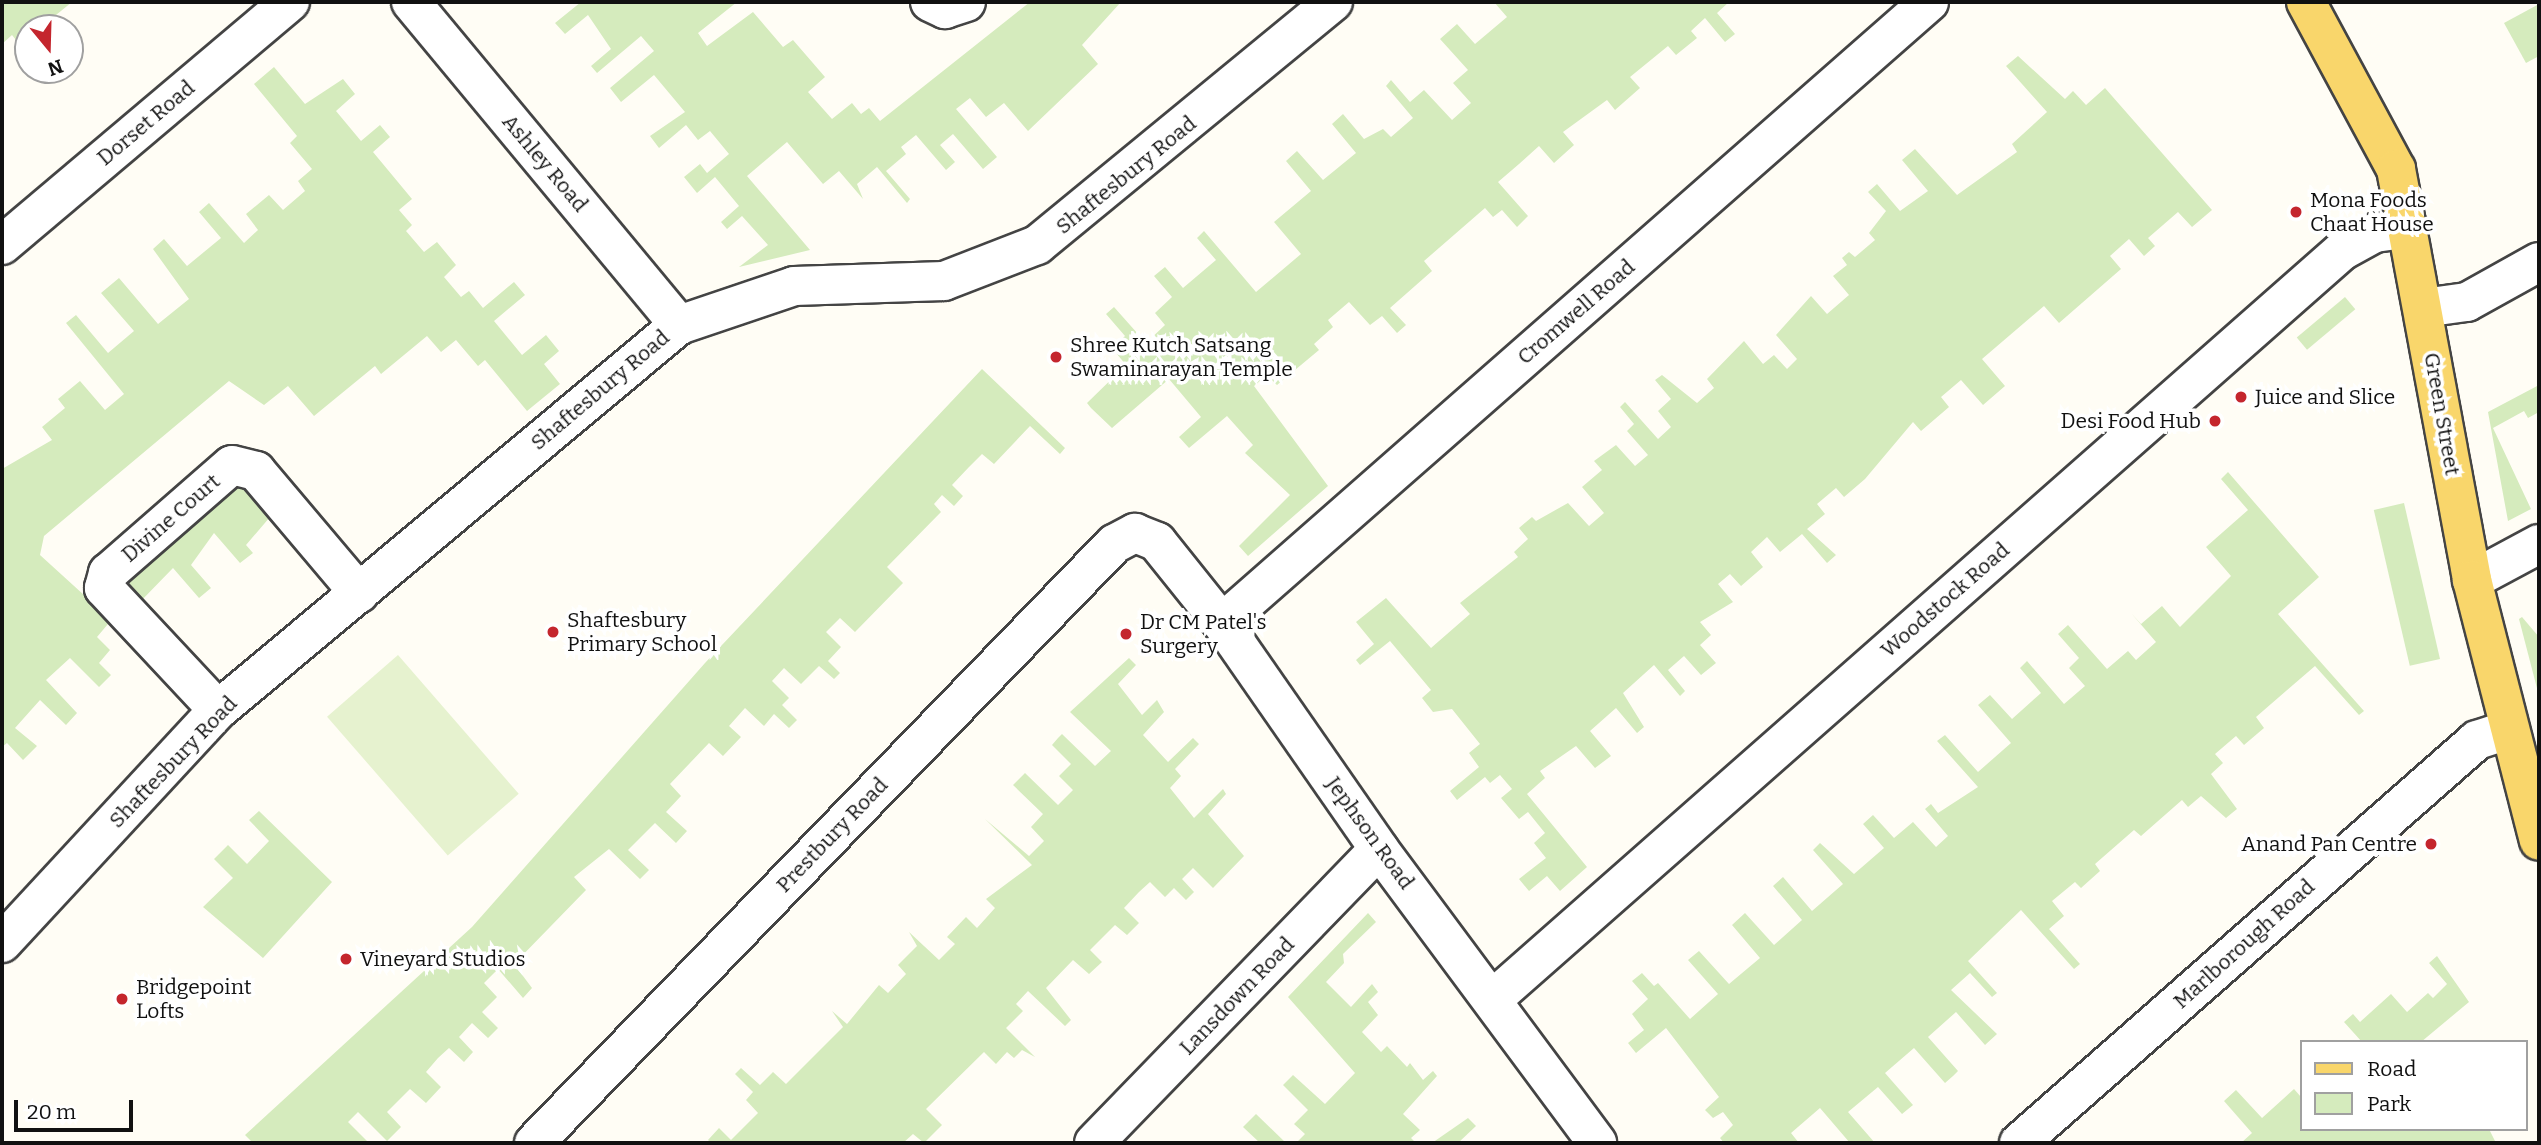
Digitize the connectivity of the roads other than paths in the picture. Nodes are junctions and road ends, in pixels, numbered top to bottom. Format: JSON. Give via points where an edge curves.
{"nodes":[{"id":1,"x":290,"y":2,"type":"edge"},
{"id":2,"x":411,"y":2,"type":"edge"},
{"id":3,"x":930,"y":2,"type":"edge"},
{"id":4,"x":965,"y":2,"type":"edge"},
{"id":5,"x":1333,"y":2,"type":"edge"},
{"id":6,"x":1929,"y":2,"type":"edge"},
{"id":7,"x":2306,"y":2,"type":"edge"},
{"id":8,"x":2409,"y":228,"type":"junction"},
{"id":9,"x":2,"y":245,"type":"edge"},
{"id":10,"x":2539,"y":262,"type":"edge"},
{"id":11,"x":2423,"y":308,"type":"junction"},
{"id":12,"x":678,"y":325,"type":"junction"},
{"id":13,"x":1135,"y":533,"type":"joint"},
{"id":14,"x":2539,"y":544,"type":"edge"},
{"id":15,"x":2472,"y":580,"type":"junction"},
{"id":16,"x":359,"y":593,"type":"junction"},
{"id":17,"x":1222,"y":623,"type":"junction"},
{"id":18,"x":218,"y":710,"type":"junction"},
{"id":19,"x":2507,"y":730,"type":"junction"},
{"id":20,"x":2539,"y":841,"type":"edge"},
{"id":21,"x":1379,"y":849,"type":"junction"},
{"id":22,"x":2,"y":943,"type":"edge"},
{"id":23,"x":1494,"y":998,"type":"junction"},
{"id":24,"x":534,"y":1143,"type":"edge"},
{"id":25,"x":1094,"y":1143,"type":"edge"},
{"id":26,"x":1597,"y":1143,"type":"edge"},
{"id":27,"x":2019,"y":1143,"type":"edge"}],
"edges":[{"from":1,"to":9,"type":"street","name":"Dorset Road"},
{"from":2,"to":12,"type":"street","name":"Ashley Road"},
{"from":3,"to":4,"type":"street","via":[[945,9]]},
{"from":5,"to":12,"type":"street","name":"Shaftesbury Road","via":[[1037,245],[944,281],[794,286]]},
{"from":6,"to":17,"type":"street","name":"Cromwell Road"},
{"from":7,"to":8,"type":"main road","name":"Green Street","via":[[2396,169]]},
{"from":8,"to":11,"type":"main road","name":"Green Street"},
{"from":8,"to":23,"type":"street","name":"Woodstock Road","via":[[2375,233],[2342,251]]},
{"from":10,"to":11,"type":"street","via":[[2467,302]]},
{"from":11,"to":15,"type":"main road","name":"Green Street"},
{"from":12,"to":16,"type":"street","name":"Shaftesbury Road"},
{"from":13,"to":17,"type":"street","name":"Jephson Road","via":[[1157,542]]},
{"from":13,"to":24,"type":"street","name":"Prestbury Road","via":[[1114,544]]},
{"from":14,"to":15,"type":"street"},
{"from":15,"to":19,"type":"main road","name":"Green Street"},
{"from":16,"to":18,"type":"street","name":"Shaftesbury Road"},
{"from":16,"to":18,"type":"street","name":"Divine Court","via":[[256,471],[232,465],[108,573],[104,588]]},
{"from":17,"to":21,"type":"street","name":"Jephson Road"},
{"from":18,"to":22,"type":"street","name":"Shaftesbury Road"},
{"from":19,"to":20,"type":"main road","name":"Green Street"},
{"from":19,"to":27,"type":"street","name":"Marlborough Road","via":[[2477,740]]},
{"from":21,"to":23,"type":"street","name":"Jephson Road"},
{"from":21,"to":25,"type":"street","name":"Lansdown Road"},
{"from":23,"to":26,"type":"street","name":"Jephson Road"}]}
